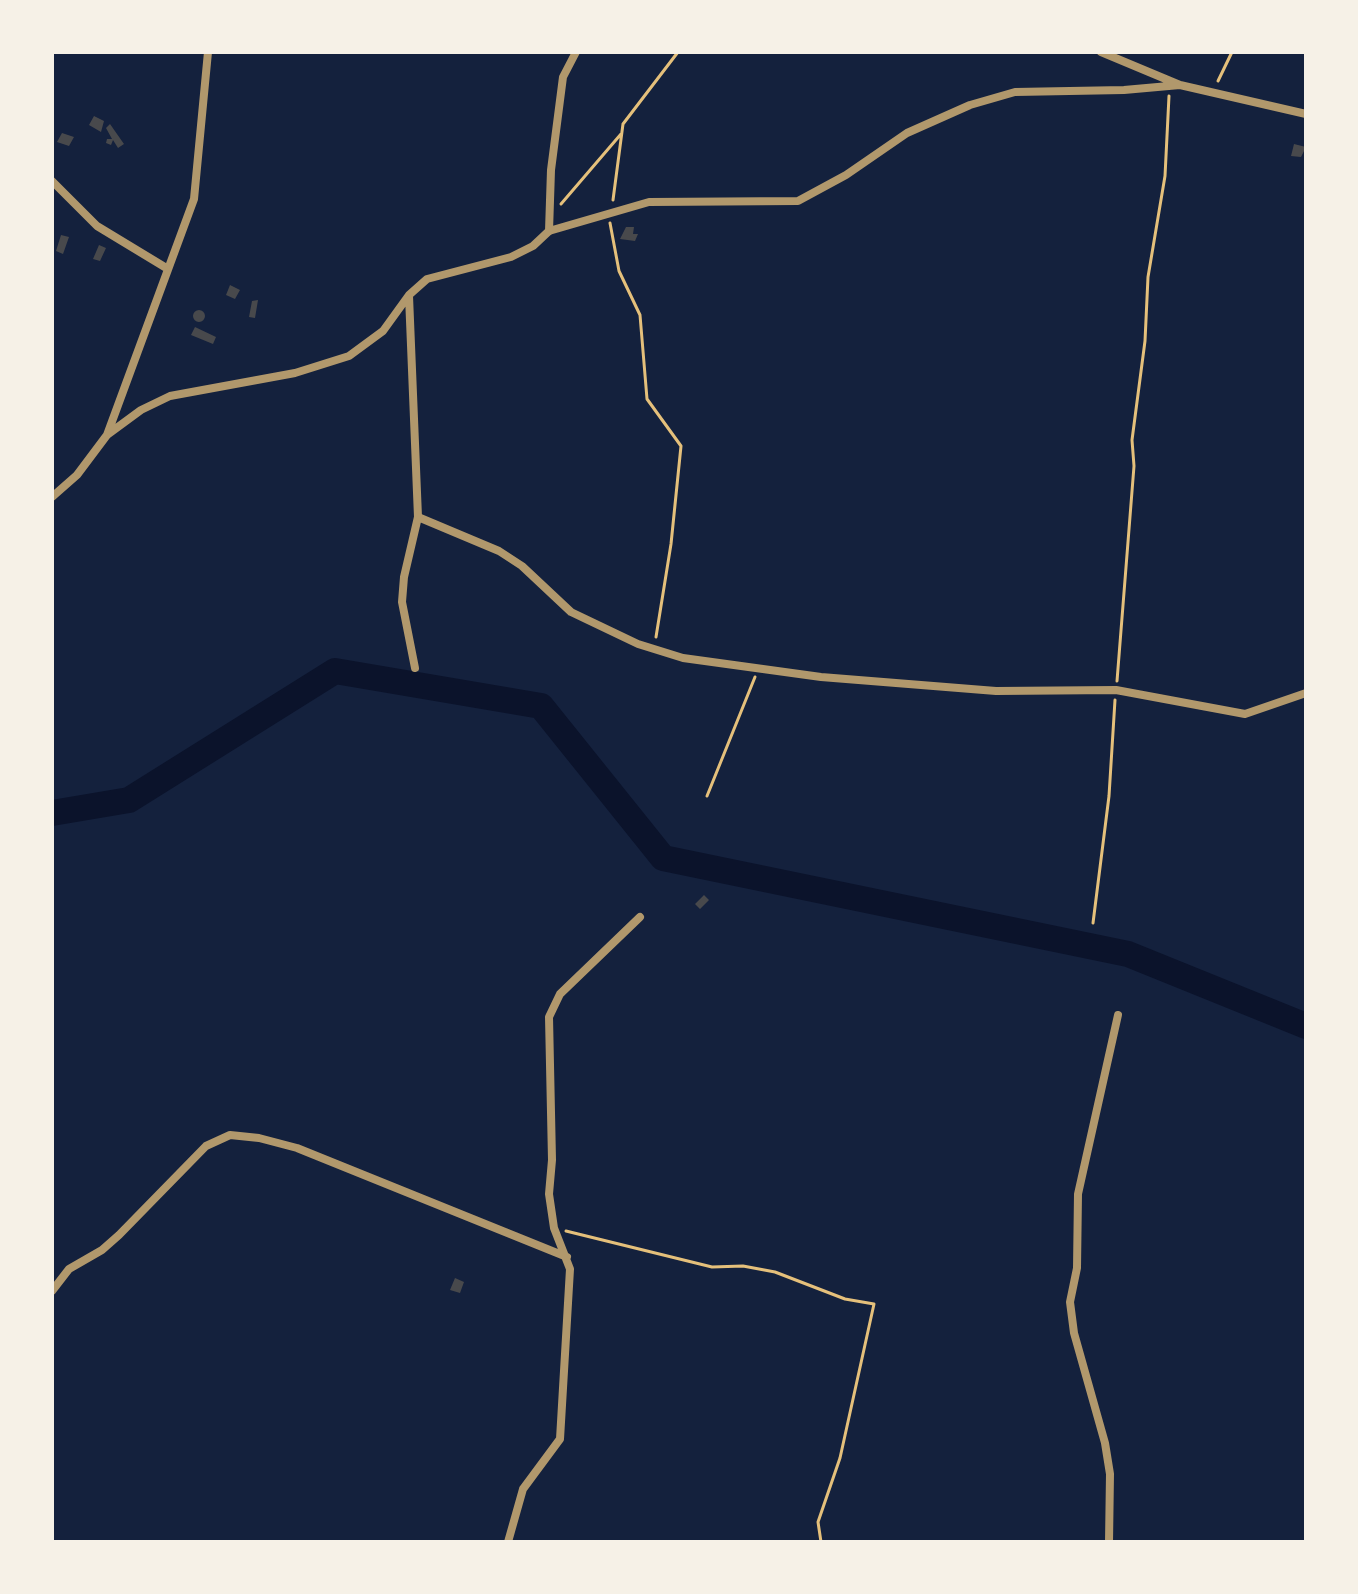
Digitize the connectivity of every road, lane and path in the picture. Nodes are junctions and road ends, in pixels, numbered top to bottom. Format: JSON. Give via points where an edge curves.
{"nodes":[{"id":1,"x":208,"y":52,"type":"edge"},
{"id":2,"x":576,"y":52,"type":"edge"},
{"id":3,"x":678,"y":52,"type":"edge"},
{"id":4,"x":1101,"y":52,"type":"edge"},
{"id":5,"x":1232,"y":52,"type":"edge"},
{"id":6,"x":1180,"y":85,"type":"junction"},
{"id":7,"x":1169,"y":88,"type":"junction"},
{"id":8,"x":1209,"y":92,"type":"junction"},
{"id":9,"x":1306,"y":114,"type":"edge"},
{"id":10,"x":621,"y":134,"type":"junction"},
{"id":11,"x":52,"y":181,"type":"edge"},
{"id":12,"x":609,"y":216,"type":"junction"},
{"id":13,"x":549,"y":218,"type":"junction"},
{"id":14,"x":549,"y":231,"type":"junction"},
{"id":15,"x":168,"y":269,"type":"junction"},
{"id":16,"x":409,"y":295,"type":"junction"},
{"id":17,"x":107,"y":435,"type":"junction"},
{"id":18,"x":52,"y":497,"type":"edge"},
{"id":19,"x":418,"y":517,"type":"junction"},
{"id":20,"x":654,"y":649,"type":"junction"},
{"id":21,"x":415,"y":668,"type":"dead end"},
{"id":22,"x":758,"y":670,"type":"junction"},
{"id":23,"x":1116,"y":690,"type":"junction"},
{"id":24,"x":1306,"y":693,"type":"edge"},
{"id":25,"x":707,"y":796,"type":"dead end"},
{"id":26,"x":640,"y":917,"type":"dead end"},
{"id":27,"x":1093,"y":923,"type":"dead end"},
{"id":28,"x":1118,"y":1015,"type":"dead end"},
{"id":29,"x":554,"y":1228,"type":"junction"},
{"id":30,"x":568,"y":1258,"type":"junction"},
{"id":31,"x":52,"y":1291,"type":"edge"},
{"id":32,"x":508,"y":1542,"type":"edge"},
{"id":33,"x":821,"y":1542,"type":"edge"},
{"id":34,"x":1109,"y":1542,"type":"edge"}],
"edges":[{"from":1,"to":15,"type":"street","via":[[194,199]]},
{"from":2,"to":13,"type":"street","via":[[563,77]]},
{"from":3,"to":10,"type":"path","via":[[631,110]]},
{"from":4,"to":6,"type":"street"},
{"from":5,"to":8,"type":"path"},
{"from":6,"to":7,"type":"street"},
{"from":6,"to":8,"type":"street"},
{"from":7,"to":12,"type":"street","via":[[1015,92],[907,133],[798,201],[649,202]]},
{"from":7,"to":23,"type":"path","via":[[1165,176],[1148,277],[1132,440]]},
{"from":8,"to":9,"type":"street"},
{"from":10,"to":12,"type":"path"},
{"from":10,"to":13,"type":"path"},
{"from":11,"to":15,"type":"street","via":[[97,226]]},
{"from":12,"to":14,"type":"street"},
{"from":12,"to":20,"type":"path","via":[[619,271],[640,315],[647,399],[681,446]]},
{"from":13,"to":14,"type":"street"},
{"from":14,"to":16,"type":"street","via":[[511,257],[427,279]]},
{"from":15,"to":17,"type":"street"},
{"from":16,"to":17,"type":"street","via":[[383,331],[349,356],[295,373],[170,396]]},
{"from":16,"to":19,"type":"street"},
{"from":17,"to":18,"type":"street","via":[[77,475]]},
{"from":19,"to":20,"type":"street","via":[[499,551],[571,612]]},
{"from":19,"to":21,"type":"street","via":[[402,602]]},
{"from":20,"to":22,"type":"street"},
{"from":22,"to":23,"type":"street","via":[[996,691]]},
{"from":22,"to":25,"type":"path"},
{"from":23,"to":24,"type":"street","via":[[1245,714]]},
{"from":23,"to":27,"type":"path"},
{"from":26,"to":29,"type":"street","via":[[560,994],[549,1017],[549,1194]]},
{"from":28,"to":34,"type":"street","via":[[1078,1194],[1077,1268],[1070,1302],[1105,1443]]},
{"from":29,"to":30,"type":"street"},
{"from":29,"to":33,"type":"path","via":[[712,1267],[775,1272],[845,1299],[874,1304],[840,1458],[818,1522]]},
{"from":30,"to":31,"type":"street","via":[[297,1148],[230,1135],[206,1146],[119,1235],[69,1269]]},
{"from":30,"to":32,"type":"street","via":[[560,1439],[523,1489]]}]}
